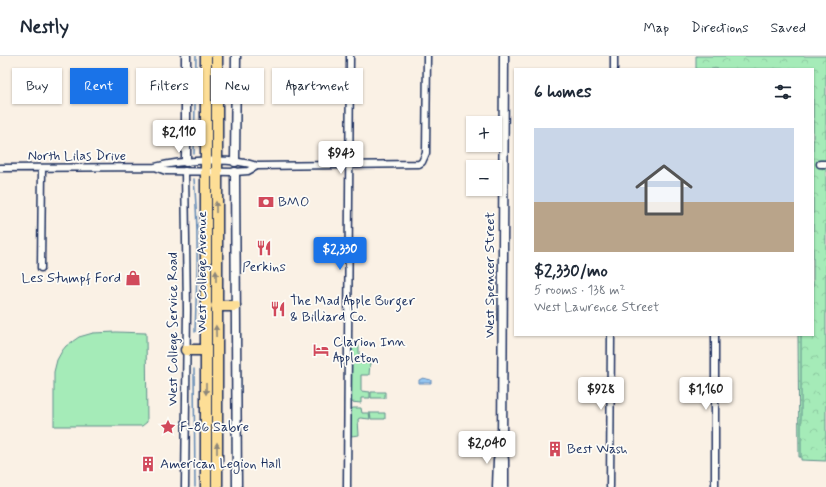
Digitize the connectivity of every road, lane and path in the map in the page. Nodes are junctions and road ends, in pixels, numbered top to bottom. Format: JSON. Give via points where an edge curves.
{"nodes":[{"id":1,"x":186,"y":56,"type":"edge"},
{"id":2,"x":206,"y":56,"type":"edge"},
{"id":3,"x":217,"y":56,"type":"edge"},
{"id":4,"x":236,"y":56,"type":"edge"},
{"id":5,"x":350,"y":56,"type":"edge"},
{"id":6,"x":427,"y":56,"type":"edge"},
{"id":7,"x":504,"y":56,"type":"edge"},
{"id":8,"x":614,"y":56,"type":"edge"},
{"id":9,"x":614,"y":68,"type":"edge"},
{"id":10,"x":217,"y":161,"type":"junction"},
{"id":11,"x":186,"y":162,"type":"junction"},
{"id":12,"x":235,"y":162,"type":"junction"},
{"id":13,"x":350,"y":165,"type":"junction"},
{"id":14,"x":206,"y":166,"type":"junction"},
{"id":15,"x":257,"y":166,"type":"junction"},
{"id":16,"x":155,"y":167,"type":"junction"},
{"id":17,"x":0,"y":168,"type":"edge"},
{"id":18,"x":42,"y":168,"type":"junction"},
{"id":19,"x":185,"y":171,"type":"junction"},
{"id":20,"x":216,"y":172,"type":"junction"},
{"id":21,"x":235,"y":172,"type":"junction"},
{"id":22,"x":41,"y":268,"type":"dead end"},
{"id":23,"x":216,"y":306,"type":"junction"},
{"id":24,"x":235,"y":306,"type":"junction"},
{"id":25,"x":611,"y":336,"type":"edge"},
{"id":26,"x":715,"y":336,"type":"edge"},
{"id":27,"x":186,"y":350,"type":"junction"},
{"id":28,"x":206,"y":350,"type":"junction"},
{"id":29,"x":502,"y":447,"type":"junction"},
{"id":30,"x":185,"y":487,"type":"edge"},
{"id":31,"x":206,"y":487,"type":"edge"},
{"id":32,"x":217,"y":487,"type":"edge"},
{"id":33,"x":237,"y":487,"type":"edge"},
{"id":34,"x":347,"y":487,"type":"edge"},
{"id":35,"x":497,"y":487,"type":"edge"},
{"id":36,"x":504,"y":487,"type":"edge"},
{"id":37,"x":610,"y":487,"type":"edge"},
{"id":38,"x":715,"y":487,"type":"edge"}],
"edges":[{"from":1,"to":11,"type":"street"},
{"from":2,"to":14,"type":"main road","name":"West College Avenue"},
{"from":3,"to":10,"type":"main road","name":"West College Avenue"},
{"from":4,"to":12,"type":"street"},
{"from":5,"to":13,"type":"street"},
{"from":6,"to":13,"type":"street","via":[[426,152],[421,163]]},
{"from":7,"to":29,"type":"street","name":"West Spencer Street"},
{"from":8,"to":9,"type":"street"},
{"from":10,"to":12,"type":"street"},
{"from":10,"to":14,"type":"street"},
{"from":10,"to":20,"type":"main road","name":"West College Avenue"},
{"from":11,"to":14,"type":"street","name":"North Lilas Drive"},
{"from":11,"to":16,"type":"street","name":"North Lilas Drive"},
{"from":12,"to":15,"type":"street"},
{"from":13,"to":15,"type":"street"},
{"from":13,"to":34,"type":"street"},
{"from":14,"to":19,"type":"street","name":"North Lilas Drive"},
{"from":14,"to":20,"type":"street"},
{"from":14,"to":28,"type":"main road","name":"West College Avenue"},
{"from":15,"to":21,"type":"street","via":[[248,171]]},
{"from":16,"to":18,"type":"street","name":"North Lilas Drive"},
{"from":16,"to":19,"type":"street","name":"North Lilas Drive","via":[[166,171]]},
{"from":17,"to":18,"type":"street","name":"North Lilas Drive"},
{"from":18,"to":22,"type":"street"},
{"from":19,"to":27,"type":"street","name":"West College Service Road"},
{"from":20,"to":21,"type":"street"},
{"from":23,"to":20,"type":"main road","name":"West College Avenue","one_way":true},
{"from":21,"to":24,"type":"street"},
{"from":23,"to":24,"type":"main road"},
{"from":32,"to":23,"type":"main road","name":"West College Avenue","one_way":true},
{"from":24,"to":33,"type":"street"},
{"from":25,"to":37,"type":"street"},
{"from":26,"to":38,"type":"street"},
{"from":27,"to":28,"type":"main road"},
{"from":27,"to":30,"type":"street","name":"West College Service Road"},
{"from":28,"to":31,"type":"main road","name":"West College Avenue","one_way":true},
{"from":29,"to":35,"type":"street","name":"West Spencer Street","via":[[498,460]]},
{"from":29,"to":36,"type":"street","name":"West Spencer Street"}]}
